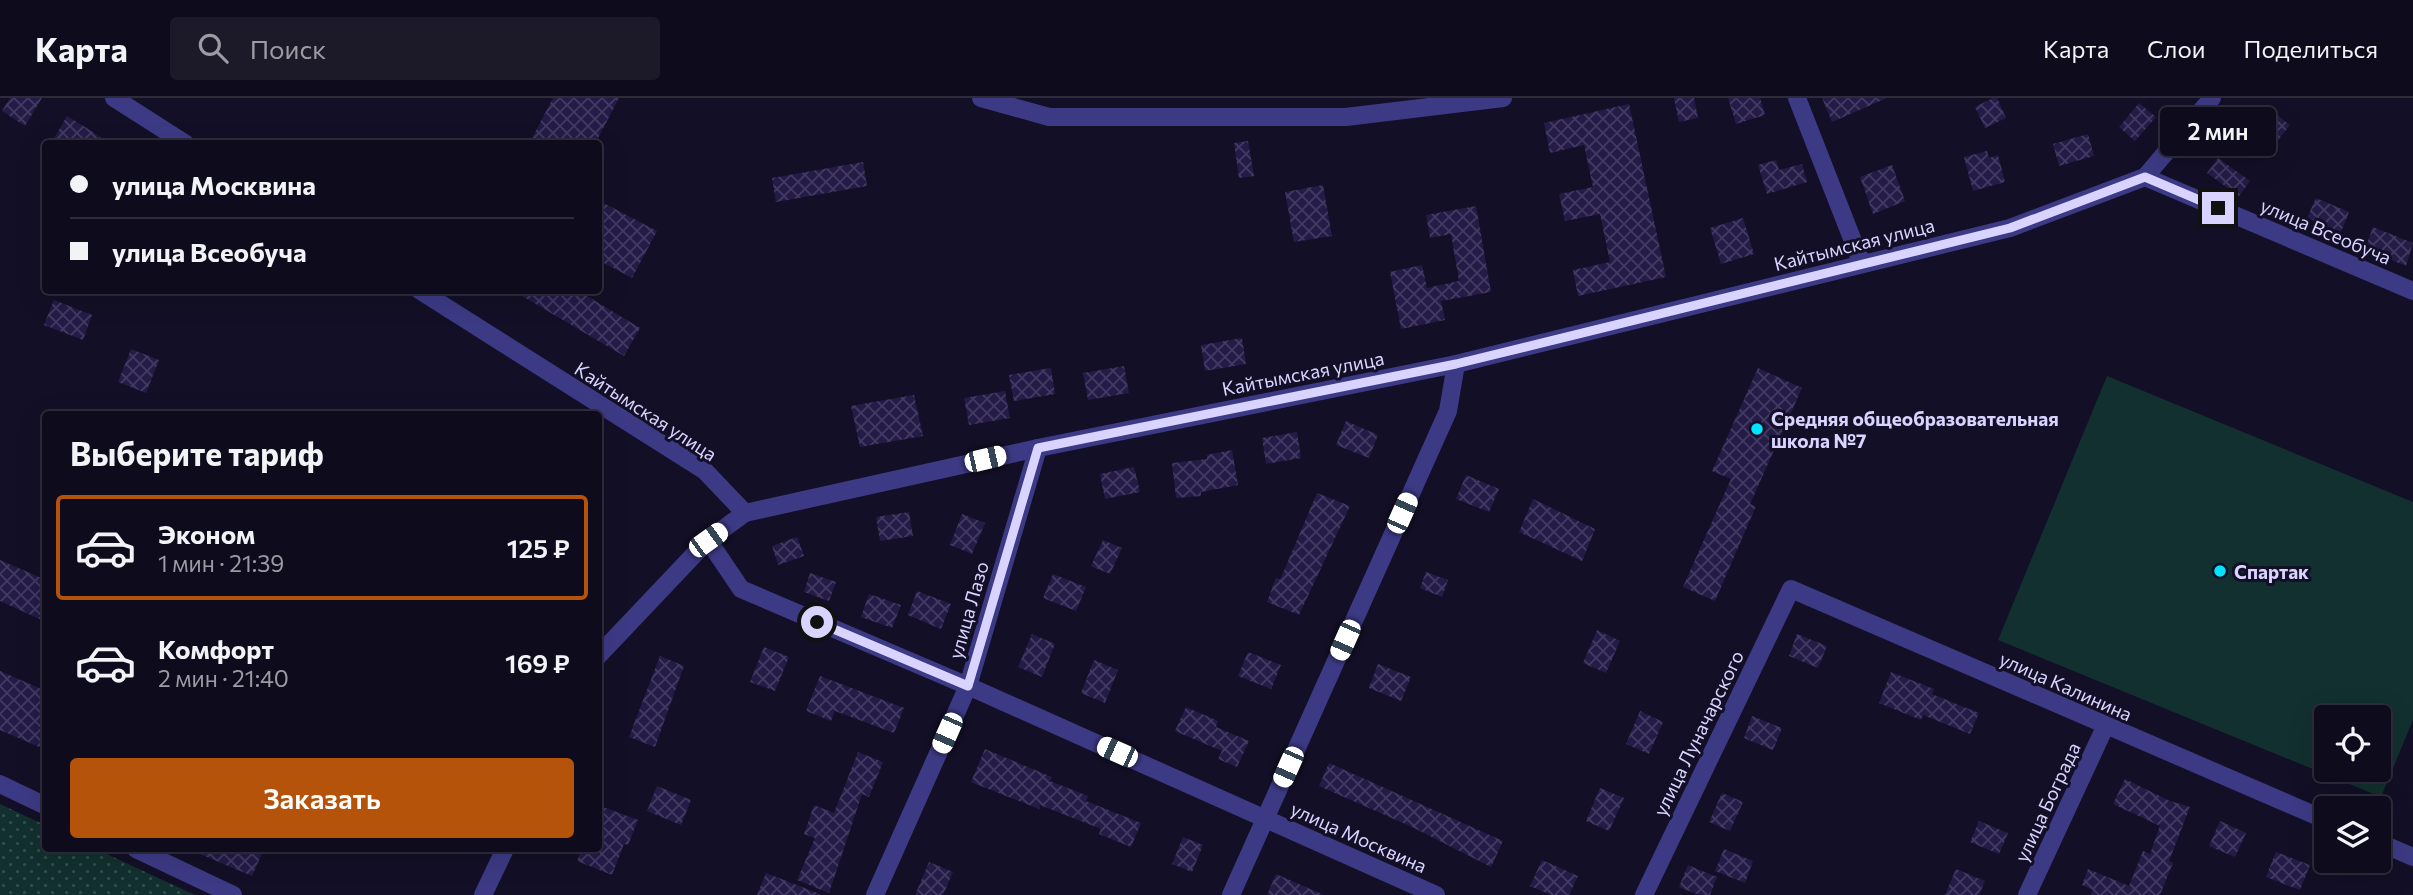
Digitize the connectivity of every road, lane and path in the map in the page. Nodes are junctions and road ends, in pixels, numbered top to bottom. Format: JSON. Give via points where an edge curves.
{"nodes":[{"id":1,"x":114,"y":98,"type":"edge"},
{"id":2,"x":981,"y":98,"type":"edge"},
{"id":3,"x":1503,"y":98,"type":"edge"},
{"id":4,"x":1797,"y":98,"type":"edge"},
{"id":5,"x":2212,"y":98,"type":"edge"},
{"id":6,"x":180,"y":140,"type":"edge"},
{"id":7,"x":2145,"y":177,"type":"junction"},
{"id":8,"x":1862,"y":264,"type":"junction"},
{"id":9,"x":2413,"y":291,"type":"edge"},
{"id":10,"x":425,"y":294,"type":"edge"},
{"id":11,"x":1456,"y":364,"type":"junction"},
{"id":12,"x":1038,"y":448,"type":"junction"},
{"id":13,"x":745,"y":513,"type":"junction"},
{"id":14,"x":708,"y":540,"type":"junction"},
{"id":15,"x":1791,"y":589,"type":"joint"},
{"id":16,"x":602,"y":652,"type":"edge"},
{"id":17,"x":968,"y":686,"type":"junction"},
{"id":18,"x":2105,"y":727,"type":"junction"},
{"id":19,"x":0,"y":785,"type":"edge"},
{"id":20,"x":42,"y":804,"type":"edge"},
{"id":21,"x":2314,"y":815,"type":"edge"},
{"id":22,"x":1266,"y":818,"type":"junction"},
{"id":23,"x":2391,"y":848,"type":"edge"},
{"id":24,"x":142,"y":852,"type":"edge"},
{"id":25,"x":504,"y":852,"type":"edge"},
{"id":26,"x":2413,"y":857,"type":"edge"},
{"id":27,"x":233,"y":895,"type":"edge"},
{"id":28,"x":483,"y":895,"type":"edge"},
{"id":29,"x":875,"y":895,"type":"edge"},
{"id":30,"x":1231,"y":895,"type":"edge"},
{"id":31,"x":1436,"y":895,"type":"edge"},
{"id":32,"x":1644,"y":895,"type":"edge"},
{"id":33,"x":2027,"y":895,"type":"edge"}],
"edges":[{"from":1,"to":6,"type":"street"},
{"from":2,"to":3,"type":"street","via":[[1049,117],[1346,117]]},
{"from":4,"to":8,"type":"street"},
{"from":5,"to":7,"type":"street","name":"Кайтымская улица"},
{"from":7,"to":8,"type":"street","name":"Кайтымская улица","via":[[2010,228]]},
{"from":7,"to":9,"type":"street","name":"улица Всеобуча"},
{"from":8,"to":11,"type":"street","name":"Кайтымская улица"},
{"from":10,"to":13,"type":"street","name":"Кайтымская улица","via":[[705,471]]},
{"from":11,"to":12,"type":"street","name":"Кайтымская улица"},
{"from":11,"to":22,"type":"street","via":[[1448,411]]},
{"from":12,"to":13,"type":"street","name":"Кайтымская улица"},
{"from":12,"to":17,"type":"street","name":"улица Лазо"},
{"from":13,"to":14,"type":"street"},
{"from":14,"to":16,"type":"street"},
{"from":14,"to":17,"type":"street","name":"улица Москвина","via":[[741,589]]},
{"from":15,"to":18,"type":"street","name":"улица Калинина"},
{"from":15,"to":32,"type":"street","name":"улица Луначарского"},
{"from":17,"to":22,"type":"street","name":"улица Москвина"},
{"from":17,"to":29,"type":"street","name":"улица Лазо"},
{"from":18,"to":21,"type":"street","name":"улица Калинина"},
{"from":18,"to":33,"type":"street","name":"улица Бограда"},
{"from":19,"to":20,"type":"street"},
{"from":22,"to":30,"type":"street"},
{"from":22,"to":31,"type":"street","name":"улица Москвина"},
{"from":23,"to":26,"type":"street"},
{"from":24,"to":27,"type":"street"},
{"from":25,"to":28,"type":"street"}]}
